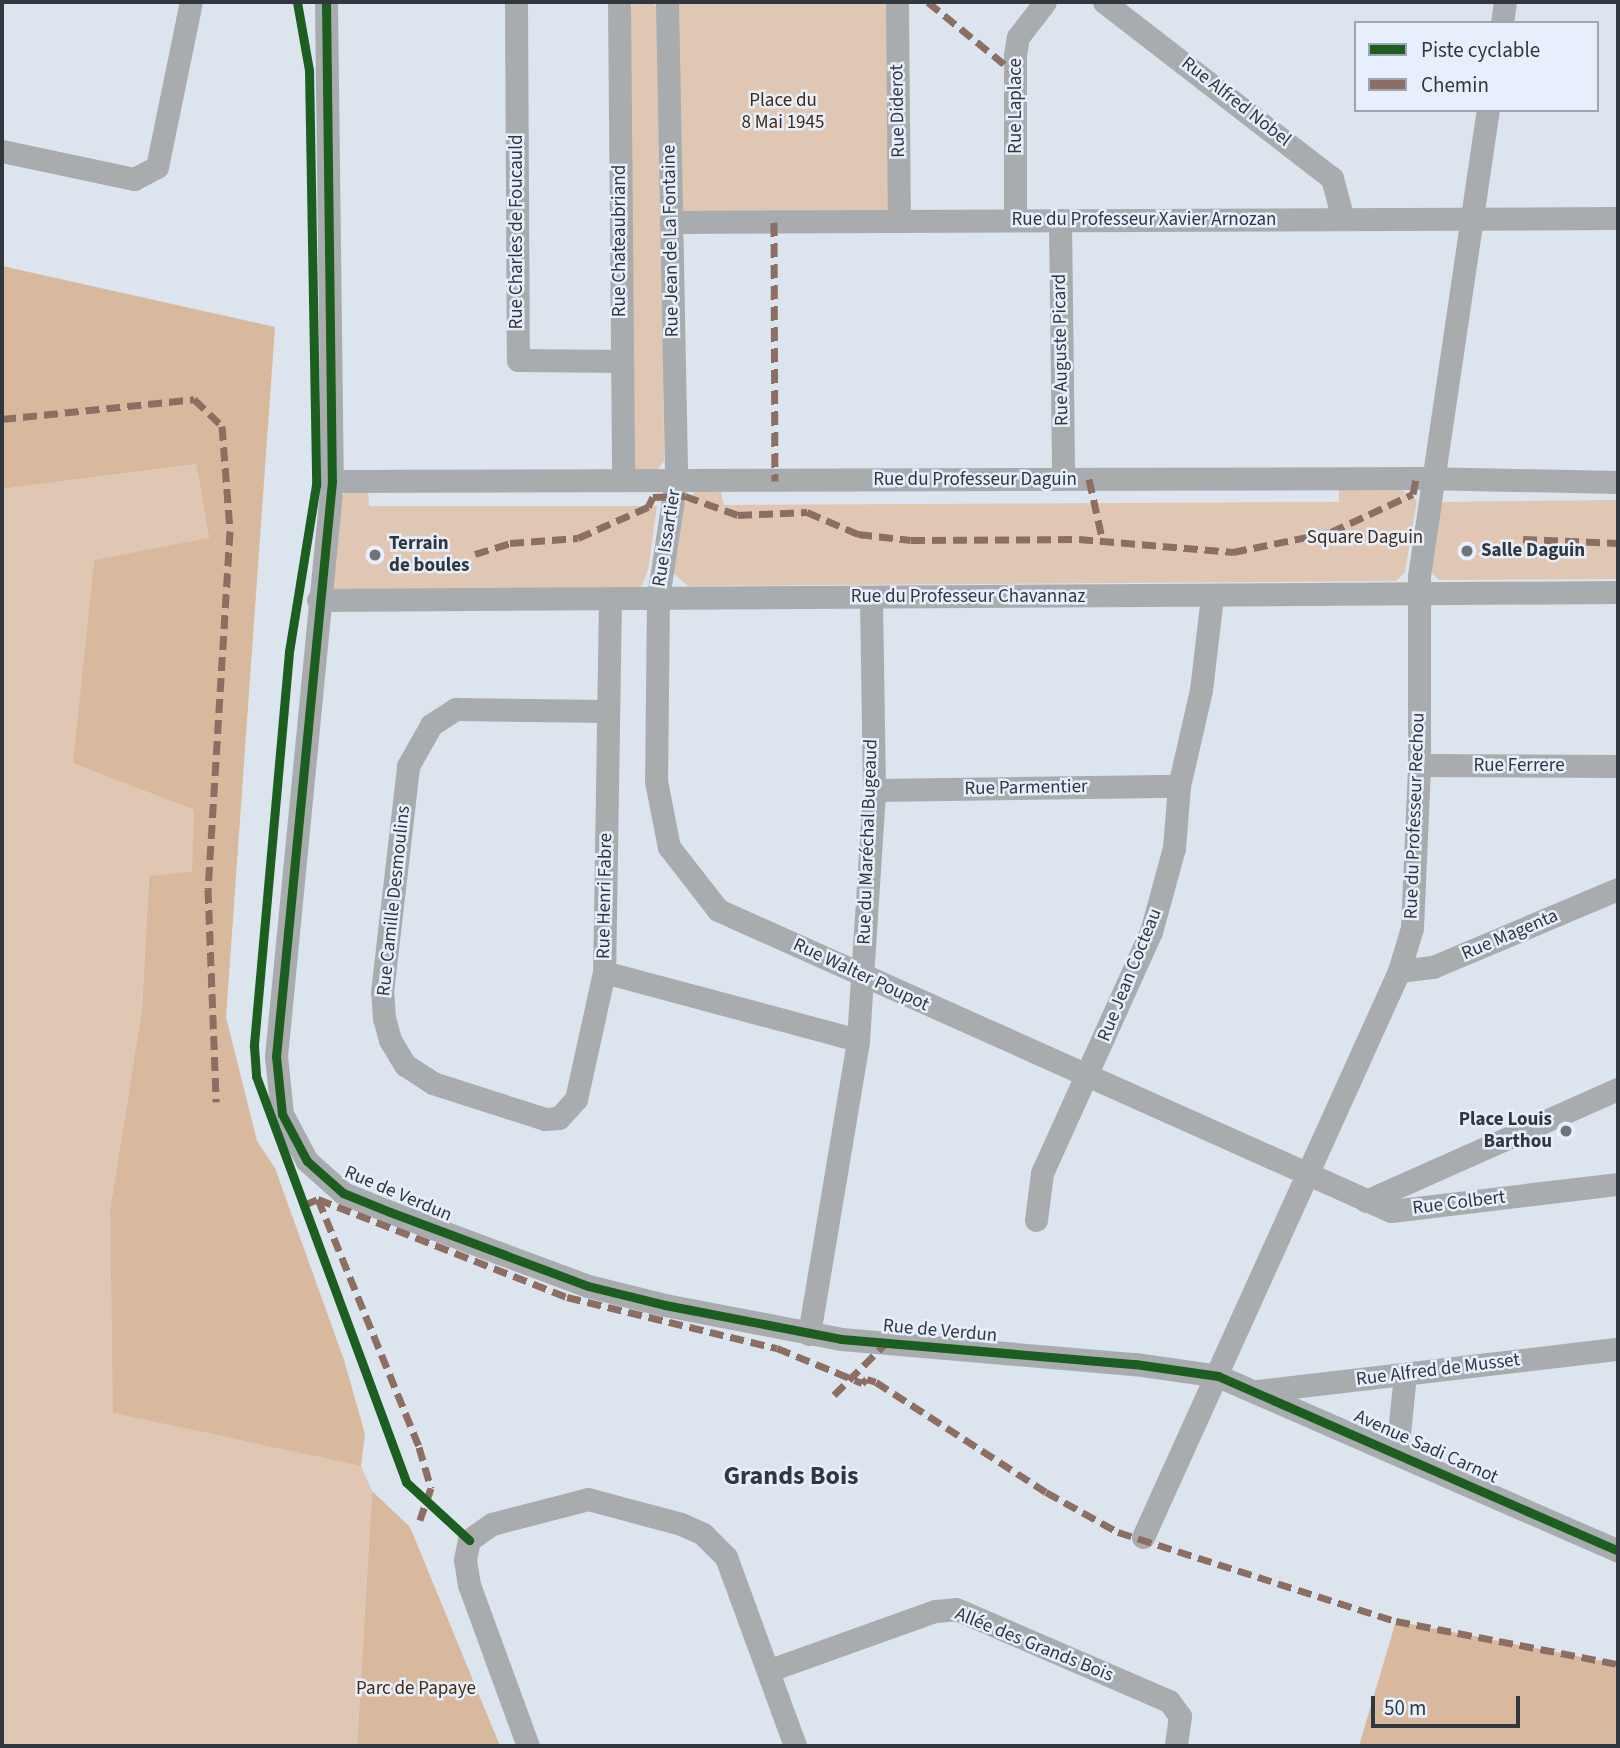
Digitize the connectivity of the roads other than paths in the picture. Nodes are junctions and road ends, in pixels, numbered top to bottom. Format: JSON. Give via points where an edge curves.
{"nodes":[{"id":1,"x":191,"y":2,"type":"edge"},
{"id":2,"x":326,"y":2,"type":"edge"},
{"id":3,"x":516,"y":2,"type":"edge"},
{"id":4,"x":619,"y":2,"type":"edge"},
{"id":5,"x":667,"y":2,"type":"edge"},
{"id":6,"x":897,"y":2,"type":"edge"},
{"id":7,"x":1045,"y":2,"type":"edge"},
{"id":8,"x":1104,"y":2,"type":"edge"},
{"id":9,"x":1505,"y":2,"type":"edge"},
{"id":10,"x":1502,"y":21,"type":"edge"},
{"id":11,"x":1488,"y":112,"type":"edge"},
{"id":12,"x":2,"y":151,"type":"edge"},
{"id":13,"x":1618,"y":218,"type":"edge"},
{"id":14,"x":1343,"y":219,"type":"junction"},
{"id":15,"x":1472,"y":219,"type":"junction"},
{"id":16,"x":1016,"y":220,"type":"junction"},
{"id":17,"x":1060,"y":220,"type":"junction"},
{"id":18,"x":899,"y":221,"type":"junction"},
{"id":19,"x":671,"y":222,"type":"junction"},
{"id":20,"x":620,"y":361,"type":"junction"},
{"id":21,"x":1433,"y":478,"type":"junction"},
{"id":22,"x":1063,"y":479,"type":"junction"},
{"id":23,"x":623,"y":480,"type":"junction"},
{"id":24,"x":676,"y":480,"type":"junction"},
{"id":25,"x":332,"y":481,"type":"junction"},
{"id":26,"x":1618,"y":482,"type":"edge"},
{"id":27,"x":1618,"y":592,"type":"edge"},
{"id":28,"x":1418,"y":593,"type":"junction"},
{"id":29,"x":1212,"y":596,"type":"junction"},
{"id":30,"x":658,"y":597,"type":"junction"},
{"id":31,"x":871,"y":598,"type":"junction"},
{"id":32,"x":610,"y":599,"type":"junction"},
{"id":33,"x":318,"y":600,"type":"junction"},
{"id":34,"x":608,"y":712,"type":"junction"},
{"id":35,"x":1419,"y":765,"type":"junction"},
{"id":36,"x":1618,"y":766,"type":"edge"},
{"id":37,"x":1178,"y":786,"type":"junction"},
{"id":38,"x":874,"y":790,"type":"junction"},
{"id":39,"x":1618,"y":889,"type":"edge"},
{"id":40,"x":1399,"y":971,"type":"junction"},
{"id":41,"x":604,"y":972,"type":"junction"},
{"id":42,"x":863,"y":977,"type":"junction"},
{"id":43,"x":858,"y":1040,"type":"junction"},
{"id":44,"x":1088,"y":1078,"type":"junction"},
{"id":45,"x":1618,"y":1089,"type":"edge"},
{"id":46,"x":1306,"y":1175,"type":"junction"},
{"id":47,"x":1618,"y":1184,"type":"edge"},
{"id":48,"x":1366,"y":1200,"type":"junction"},
{"id":49,"x":1036,"y":1220,"type":"dead end"},
{"id":50,"x":809,"y":1334,"type":"junction"},
{"id":51,"x":1618,"y":1349,"type":"edge"},
{"id":52,"x":1405,"y":1374,"type":"junction"},
{"id":53,"x":1218,"y":1376,"type":"junction"},
{"id":54,"x":1258,"y":1391,"type":"junction"},
{"id":55,"x":1397,"y":1453,"type":"junction"},
{"id":56,"x":1143,"y":1537,"type":"dead end"},
{"id":57,"x":1618,"y":1551,"type":"edge"},
{"id":58,"x":770,"y":1670,"type":"junction"},
{"id":59,"x":528,"y":1746,"type":"edge"},
{"id":60,"x":795,"y":1746,"type":"edge"},
{"id":61,"x":1176,"y":1746,"type":"edge"}],
"edges":[{"from":1,"to":12,"type":"street","via":[[157,167],[134,179]]},
{"from":2,"to":25,"type":"street","name":"Rue de Verdun"},
{"from":3,"to":20,"type":"street","name":"Rue Charles de Foucauld","via":[[518,360]]},
{"from":4,"to":20,"type":"street","name":"Rue Chateaubriand"},
{"from":5,"to":19,"type":"street","name":"Rue Jean de La Fontaine"},
{"from":6,"to":18,"type":"street","name":"Rue Diderot"},
{"from":7,"to":16,"type":"street","name":"Rue Laplace","via":[[1018,37],[1015,55]]},
{"from":8,"to":14,"type":"street","name":"Rue Alfred Nobel","via":[[1332,178]]},
{"from":9,"to":10,"type":"street"},
{"from":11,"to":15,"type":"street","name":"Rue du Professeur Rechou"},
{"from":13,"to":15,"type":"street","name":"Rue du Professeur Xavier Arnozan"},
{"from":14,"to":15,"type":"street","name":"Rue du Professeur Xavier Arnozan"},
{"from":14,"to":17,"type":"street","name":"Rue du Professeur Xavier Arnozan"},
{"from":15,"to":21,"type":"street","name":"Rue du Professeur Rechou"},
{"from":16,"to":17,"type":"street","name":"Rue du Professeur Xavier Arnozan"},
{"from":16,"to":18,"type":"street","name":"Rue du Professeur Xavier Arnozan"},
{"from":17,"to":22,"type":"street","name":"Rue Auguste Picard"},
{"from":18,"to":19,"type":"street","name":"Rue du Professeur Xavier Arnozan"},
{"from":19,"to":24,"type":"street","name":"Rue Jean de La Fontaine"},
{"from":20,"to":23,"type":"street","name":"Rue Chateaubriand"},
{"from":21,"to":22,"type":"street","name":"Rue du Professeur Daguin"},
{"from":21,"to":26,"type":"street","name":"Rue du Professeur Daguin"},
{"from":21,"to":28,"type":"street","name":"Rue du Professeur Rechou"},
{"from":22,"to":24,"type":"street","name":"Rue du Professeur Daguin"},
{"from":23,"to":24,"type":"street","name":"Rue du Professeur Daguin"},
{"from":23,"to":25,"type":"street","name":"Rue du Professeur Daguin"},
{"from":24,"to":30,"type":"street","name":"Rue Issartier"},
{"from":25,"to":33,"type":"street","name":"Rue de Verdun"},
{"from":27,"to":28,"type":"street","name":"Rue du Professeur Chavannaz"},
{"from":28,"to":29,"type":"street","name":"Rue du Professeur Chavannaz"},
{"from":28,"to":35,"type":"street","name":"Rue du Professeur Rechou"},
{"from":29,"to":31,"type":"street","name":"Rue du Professeur Chavannaz"},
{"from":29,"to":37,"type":"street","name":"Rue Jean Cocteau","via":[[1200,690]]},
{"from":30,"to":31,"type":"street","name":"Rue du Professeur Chavannaz"},
{"from":30,"to":32,"type":"street","name":"Rue du Professeur Chavannaz"},
{"from":30,"to":42,"type":"street","name":"Rue Walter Poupot","via":[[656,781],[669,847],[718,909]]},
{"from":31,"to":38,"type":"street","name":"Rue du Maréchal Bugeaud"},
{"from":32,"to":33,"type":"street","name":"Rue du Professeur Chavannaz"},
{"from":32,"to":34,"type":"street","name":"Rue Henri Fabre"},
{"from":33,"to":50,"type":"street","name":"Rue de Verdun","via":[[276,1056],[282,1114],[307,1161],[343,1193],[588,1286]]},
{"from":34,"to":41,"type":"street","name":"Rue Henri Fabre"},
{"from":34,"to":41,"type":"street","name":"Rue Camille Desmoulins","via":[[456,709],[431,725],[408,765],[382,992],[384,1017],[390,1040],[405,1065],[433,1083],[545,1119],[558,1118],[576,1099]]},
{"from":35,"to":36,"type":"street","name":"Rue Ferrere"},
{"from":35,"to":40,"type":"street","name":"Rue du Professeur Rechou","via":[[1412,928]]},
{"from":37,"to":38,"type":"street","name":"Rue Parmentier"},
{"from":37,"to":44,"type":"street","name":"Rue Jean Cocteau","via":[[1174,848],[1151,932]]},
{"from":38,"to":42,"type":"street","name":"Rue du Maréchal Bugeaud"},
{"from":39,"to":40,"type":"street","name":"Rue Magenta","via":[[1433,967]]},
{"from":40,"to":46,"type":"street","name":"Rue du Professeur Rechou"},
{"from":41,"to":43,"type":"street","name":"Rue Henri Fabre"},
{"from":42,"to":43,"type":"street","name":"Rue du Maréchal Bugeaud"},
{"from":42,"to":44,"type":"street","name":"Rue Walter Poupot"},
{"from":43,"to":50,"type":"street","name":"Rue du Maréchal Bugeaud"},
{"from":44,"to":46,"type":"street","name":"Rue Walter Poupot"},
{"from":44,"to":49,"type":"street","name":"Rue Jean Cocteau","via":[[1042,1173]]},
{"from":45,"to":48,"type":"street"},
{"from":46,"to":48,"type":"street","name":"Rue Colbert"},
{"from":46,"to":53,"type":"street","name":"Rue du Professeur Rechou"},
{"from":47,"to":48,"type":"street","name":"Rue Colbert","via":[[1391,1211]]},
{"from":50,"to":53,"type":"street","name":"Rue de Verdun"},
{"from":51,"to":52,"type":"street","name":"Rue Alfred de Musset"},
{"from":52,"to":54,"type":"street","name":"Rue Alfred de Musset"},
{"from":52,"to":55,"type":"street"},
{"from":53,"to":54,"type":"street","name":"Avenue Sadi Carnot"},
{"from":53,"to":56,"type":"street","name":"Rue du Professeur Rechou"},
{"from":54,"to":55,"type":"street","name":"Avenue Sadi Carnot"},
{"from":55,"to":57,"type":"street","name":"Avenue Sadi Carnot"},
{"from":58,"to":59,"type":"street","via":[[726,1557],[703,1534],[588,1499],[492,1524],[469,1540],[465,1560],[469,1585]]},
{"from":58,"to":60,"type":"street"},
{"from":58,"to":61,"type":"street","name":"Allée des Grands Bois","via":[[935,1611],[956,1609],[1169,1701],[1180,1716]]}]}
